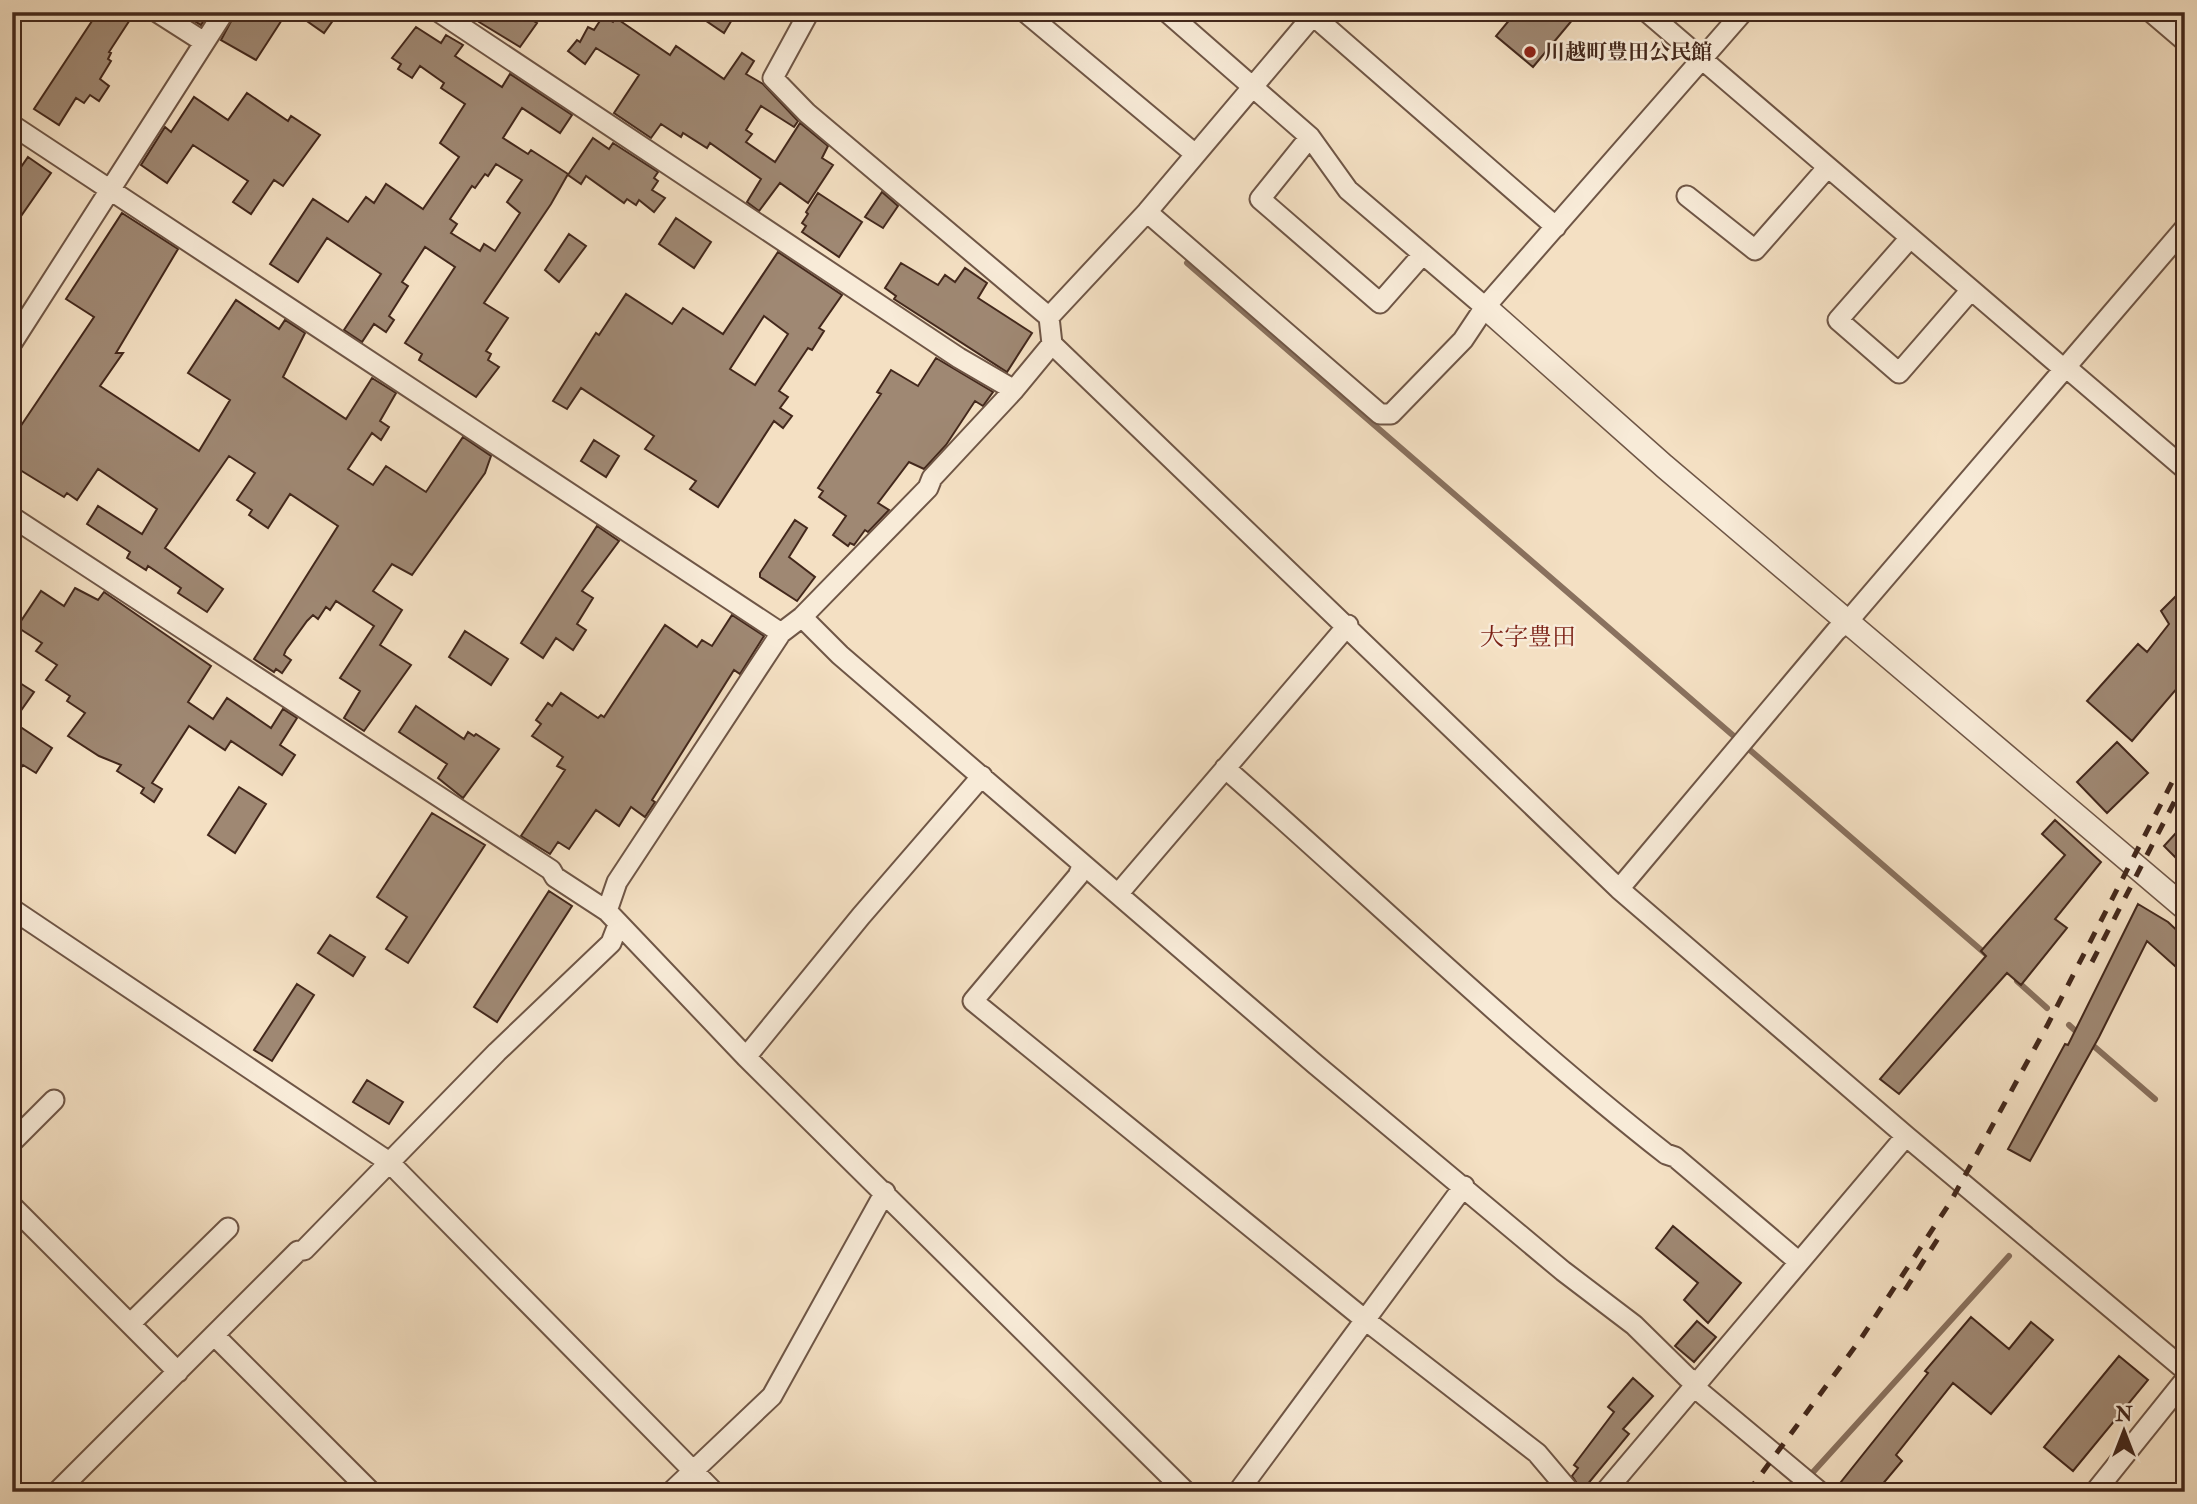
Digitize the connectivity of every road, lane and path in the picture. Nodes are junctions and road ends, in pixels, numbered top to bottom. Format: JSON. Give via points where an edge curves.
{"nodes":[{"id":1,"x":157,"y":12,"type":"edge"},
{"id":2,"x":224,"y":12,"type":"edge"},
{"id":3,"x":439,"y":12,"type":"edge"},
{"id":4,"x":808,"y":12,"type":"edge"},
{"id":5,"x":1025,"y":12,"type":"edge"},
{"id":6,"x":1167,"y":12,"type":"edge"},
{"id":7,"x":1647,"y":12,"type":"edge"},
{"id":8,"x":1743,"y":12,"type":"edge"},
{"id":9,"x":2151,"y":12,"type":"edge"},
{"id":10,"x":1313,"y":14,"type":"edge"},
{"id":11,"x":2185,"y":41,"type":"edge"},
{"id":12,"x":204,"y":42,"type":"junction"},
{"id":13,"x":1702,"y":61,"type":"junction"},
{"id":14,"x":1253,"y":88,"type":"junction"},
{"id":15,"x":12,"y":125,"type":"edge"},
{"id":16,"x":1310,"y":137,"type":"junction"},
{"id":17,"x":1195,"y":154,"type":"junction"},
{"id":18,"x":1828,"y":168,"type":"junction"},
{"id":19,"x":111,"y":190,"type":"junction"},
{"id":20,"x":1687,"y":196,"type":"dead end"},
{"id":21,"x":1147,"y":212,"type":"junction"},
{"id":22,"x":1556,"y":228,"type":"junction"},
{"id":23,"x":2185,"y":228,"type":"edge"},
{"id":24,"x":1910,"y":238,"type":"junction"},
{"id":25,"x":1423,"y":254,"type":"junction"},
{"id":26,"x":1971,"y":290,"type":"junction"},
{"id":27,"x":1485,"y":307,"type":"junction"},
{"id":28,"x":1049,"y":317,"type":"junction"},
{"id":29,"x":12,"y":343,"type":"edge"},
{"id":30,"x":1052,"y":344,"type":"junction"},
{"id":31,"x":2066,"y":369,"type":"junction"},
{"id":32,"x":1014,"y":390,"type":"junction"},
{"id":33,"x":2185,"y":469,"type":"edge"},
{"id":34,"x":12,"y":517,"type":"edge"},
{"id":35,"x":802,"y":617,"type":"junction"},
{"id":36,"x":1849,"y":620,"type":"junction"},
{"id":37,"x":1348,"y":625,"type":"junction"},
{"id":38,"x":781,"y":633,"type":"junction"},
{"id":39,"x":1225,"y":768,"type":"junction"},
{"id":40,"x":982,"y":776,"type":"junction"},
{"id":41,"x":1083,"y":864,"type":"junction"},
{"id":42,"x":1619,"y":889,"type":"junction"},
{"id":43,"x":1118,"y":894,"type":"junction"},
{"id":44,"x":2185,"y":908,"type":"edge"},
{"id":45,"x":12,"y":909,"type":"edge"},
{"id":46,"x":612,"y":918,"type":"junction"},
{"id":47,"x":746,"y":1057,"type":"junction"},
{"id":48,"x":54,"y":1100,"type":"dead end"},
{"id":49,"x":1906,"y":1136,"type":"junction"},
{"id":50,"x":12,"y":1142,"type":"edge"},
{"id":51,"x":389,"y":1162,"type":"junction"},
{"id":52,"x":1464,"y":1186,"type":"junction"},
{"id":53,"x":885,"y":1192,"type":"junction"},
{"id":54,"x":12,"y":1206,"type":"edge"},
{"id":55,"x":228,"y":1228,"type":"dead end"},
{"id":56,"x":1798,"y":1262,"type":"junction"},
{"id":57,"x":1364,"y":1319,"type":"junction"},
{"id":58,"x":130,"y":1324,"type":"junction"},
{"id":59,"x":214,"y":1335,"type":"junction"},
{"id":60,"x":2185,"y":1370,"type":"edge"},
{"id":61,"x":178,"y":1372,"type":"junction"},
{"id":62,"x":2185,"y":1380,"type":"edge"},
{"id":63,"x":1695,"y":1384,"type":"junction"},
{"id":64,"x":693,"y":1470,"type":"junction"},
{"id":65,"x":1810,"y":1483,"type":"edge"},
{"id":66,"x":364,"y":1490,"type":"edge"},
{"id":67,"x":57,"y":1492,"type":"edge"},
{"id":68,"x":671,"y":1492,"type":"edge"},
{"id":69,"x":714,"y":1492,"type":"edge"},
{"id":70,"x":1186,"y":1492,"type":"edge"},
{"id":71,"x":1238,"y":1492,"type":"edge"},
{"id":72,"x":1570,"y":1492,"type":"edge"},
{"id":73,"x":1605,"y":1492,"type":"edge"},
{"id":74,"x":2095,"y":1492,"type":"edge"}],
"edges":[{"from":1,"to":12,"type":"street"},
{"from":2,"to":12,"type":"street"},
{"from":3,"to":32,"type":"street"},
{"from":4,"to":28,"type":"street","via":[[773,78],[807,113]]},
{"from":5,"to":17,"type":"street"},
{"from":6,"to":14,"type":"street"},
{"from":7,"to":13,"type":"street"},
{"from":8,"to":13,"type":"street"},
{"from":9,"to":11,"type":"street"},
{"from":10,"to":14,"type":"street"},
{"from":10,"to":22,"type":"street"},
{"from":12,"to":19,"type":"street"},
{"from":13,"to":18,"type":"street"},
{"from":13,"to":22,"type":"street"},
{"from":14,"to":16,"type":"street"},
{"from":14,"to":17,"type":"street"},
{"from":15,"to":19,"type":"street"},
{"from":16,"to":25,"type":"street","via":[[1349,190]]},
{"from":16,"to":25,"type":"street","via":[[1259,199],[1380,303]]},
{"from":17,"to":21,"type":"street"},
{"from":18,"to":20,"type":"street","via":[[1755,250]]},
{"from":18,"to":24,"type":"street"},
{"from":19,"to":29,"type":"street"},
{"from":19,"to":38,"type":"street"},
{"from":21,"to":27,"type":"street","via":[[1380,414],[1391,414],[1463,340]]},
{"from":21,"to":28,"type":"street"},
{"from":22,"to":27,"type":"street"},
{"from":23,"to":31,"type":"street"},
{"from":24,"to":26,"type":"street"},
{"from":24,"to":26,"type":"street","via":[[1838,320],[1899,373]]},
{"from":25,"to":27,"type":"street"},
{"from":26,"to":31,"type":"street"},
{"from":27,"to":36,"type":"street","via":[[1664,466]]},
{"from":28,"to":30,"type":"street"},
{"from":30,"to":32,"type":"street"},
{"from":30,"to":37,"type":"street"},
{"from":31,"to":33,"type":"street"},
{"from":31,"to":36,"type":"street"},
{"from":32,"to":35,"type":"street","via":[[932,478],[928,488]]},
{"from":34,"to":46,"type":"street","via":[[551,870]]},
{"from":35,"to":38,"type":"street"},
{"from":35,"to":40,"type":"street"},
{"from":36,"to":42,"type":"street"},
{"from":36,"to":44,"type":"street"},
{"from":37,"to":39,"type":"street"},
{"from":37,"to":42,"type":"street"},
{"from":38,"to":46,"type":"street","via":[[617,882]]},
{"from":39,"to":43,"type":"street"},
{"from":39,"to":56,"type":"street","via":[[1517,1033],[1675,1157]]},
{"from":40,"to":41,"type":"street"},
{"from":40,"to":47,"type":"street"},
{"from":41,"to":43,"type":"street"},
{"from":41,"to":57,"type":"street","via":[[1079,876],[974,1001]]},
{"from":42,"to":49,"type":"street"},
{"from":43,"to":52,"type":"street"},
{"from":45,"to":51,"type":"street"},
{"from":46,"to":47,"type":"street"},
{"from":46,"to":51,"type":"street","via":[[611,943]]},
{"from":47,"to":53,"type":"street"},
{"from":48,"to":50,"type":"street"},
{"from":49,"to":56,"type":"street"},
{"from":49,"to":60,"type":"street"},
{"from":51,"to":59,"type":"street"},
{"from":51,"to":64,"type":"street"},
{"from":52,"to":57,"type":"street"},
{"from":52,"to":63,"type":"street","via":[[1634,1325]]},
{"from":53,"to":64,"type":"street","via":[[772,1396]]},
{"from":53,"to":70,"type":"street"},
{"from":54,"to":58,"type":"street"},
{"from":55,"to":58,"type":"street"},
{"from":56,"to":63,"type":"street"},
{"from":57,"to":71,"type":"street"},
{"from":57,"to":72,"type":"street","via":[[1537,1453]]},
{"from":58,"to":61,"type":"street"},
{"from":59,"to":61,"type":"street"},
{"from":59,"to":66,"type":"street"},
{"from":61,"to":67,"type":"street"},
{"from":62,"to":74,"type":"street"},
{"from":63,"to":65,"type":"street"},
{"from":63,"to":73,"type":"street"},
{"from":64,"to":68,"type":"street"},
{"from":64,"to":69,"type":"street"}]}
